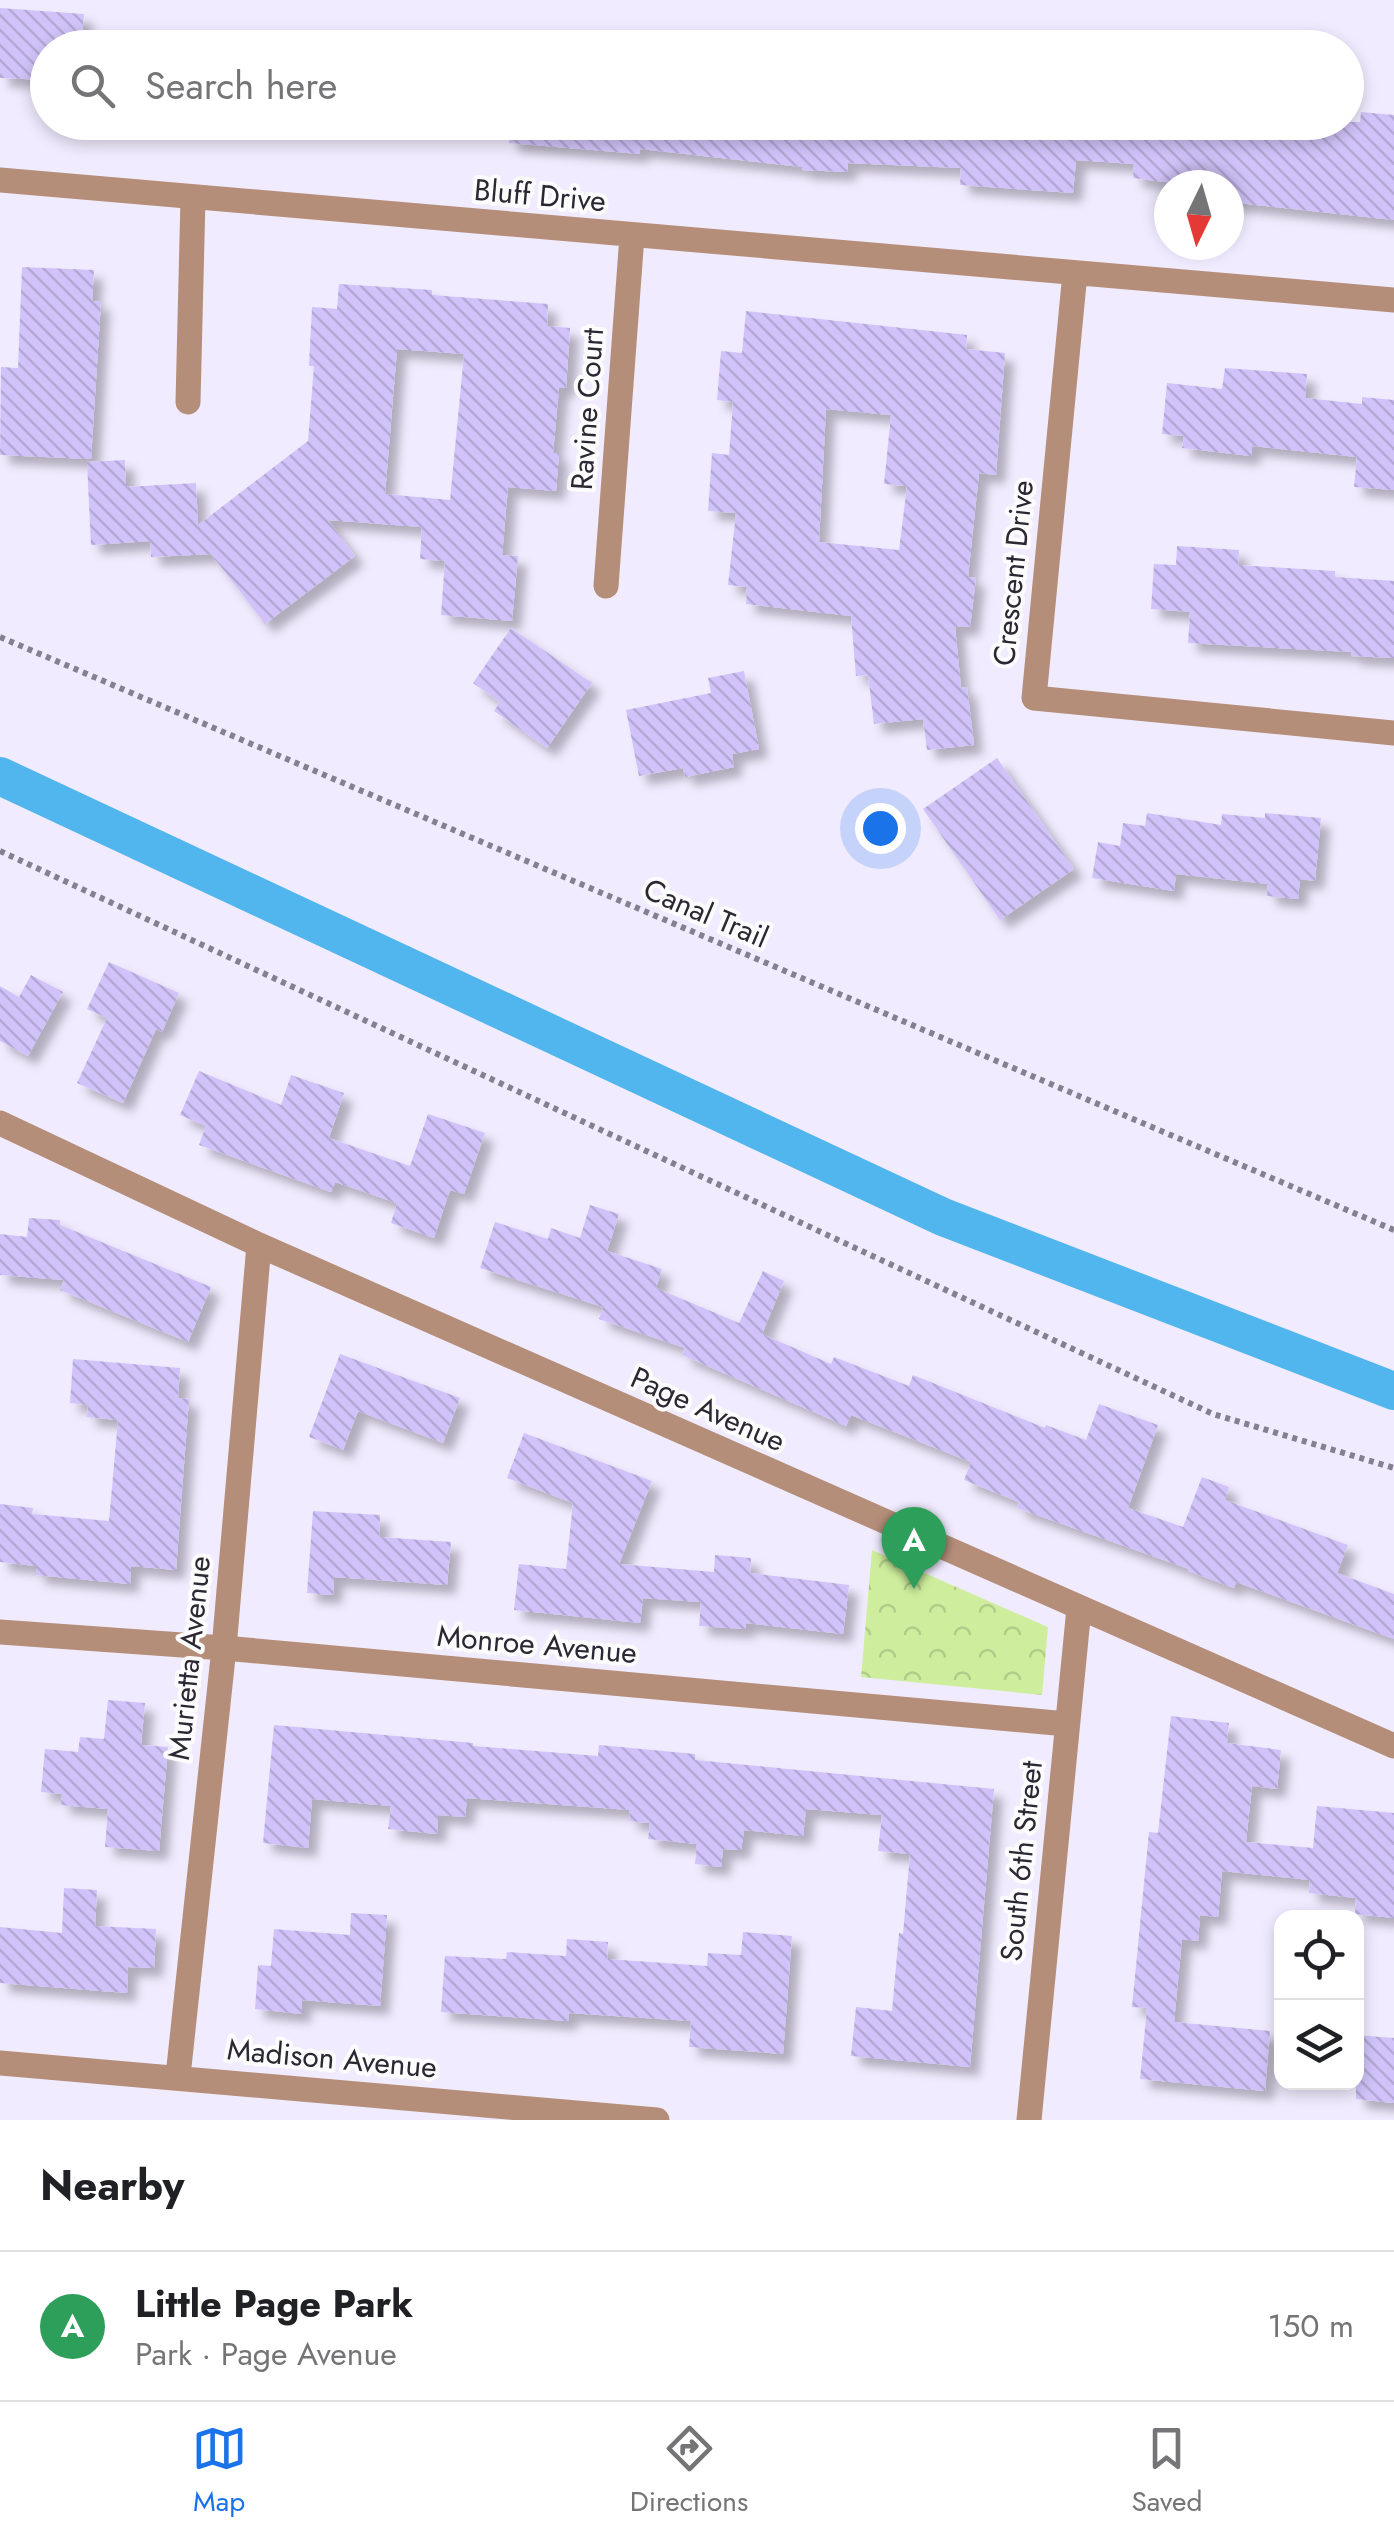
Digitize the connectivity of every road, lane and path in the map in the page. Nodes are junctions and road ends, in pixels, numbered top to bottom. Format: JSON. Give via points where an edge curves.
{"nodes":[{"id":1,"x":0,"y":180,"type":"edge"},
{"id":2,"x":193,"y":198,"type":"junction"},
{"id":3,"x":632,"y":236,"type":"junction"},
{"id":4,"x":1075,"y":273,"type":"junction"},
{"id":5,"x":1394,"y":300,"type":"edge"},
{"id":6,"x":188,"y":402,"type":"dead end"},
{"id":7,"x":606,"y":586,"type":"dead end"},
{"id":8,"x":0,"y":638,"type":"edge"},
{"id":9,"x":1394,"y":733,"type":"edge"},
{"id":10,"x":0,"y":851,"type":"edge"},
{"id":11,"x":0,"y":1123,"type":"edge"},
{"id":12,"x":1394,"y":1230,"type":"edge"},
{"id":13,"x":259,"y":1245,"type":"junction"},
{"id":14,"x":1394,"y":1468,"type":"edge"},
{"id":15,"x":1079,"y":1608,"type":"junction"},
{"id":16,"x":0,"y":1632,"type":"edge"},
{"id":17,"x":224,"y":1648,"type":"junction"},
{"id":18,"x":1068,"y":1724,"type":"junction"},
{"id":19,"x":1394,"y":1746,"type":"edge"},
{"id":20,"x":0,"y":2063,"type":"edge"},
{"id":21,"x":178,"y":2076,"type":"junction"},
{"id":22,"x":658,"y":2120,"type":"edge"},
{"id":23,"x":1028,"y":2120,"type":"edge"}],
"edges":[{"from":1,"to":2,"type":"street","name":"Bluff Drive"},
{"from":2,"to":3,"type":"street","name":"Bluff Drive"},
{"from":2,"to":6,"type":"street"},
{"from":3,"to":4,"type":"street","name":"Bluff Drive"},
{"from":3,"to":7,"type":"street","name":"Ravine Court"},
{"from":4,"to":5,"type":"street","name":"Bluff Drive"},
{"from":4,"to":9,"type":"street","name":"Crescent Drive","via":[[1034,698]]},
{"from":8,"to":12,"type":"path","name":"Canal Trail"},
{"from":10,"to":14,"type":"path","via":[[1213,1414]]},
{"from":11,"to":13,"type":"street","name":"Page Avenue"},
{"from":13,"to":15,"type":"street","name":"Page Avenue"},
{"from":13,"to":17,"type":"street","name":"Murietta Avenue"},
{"from":15,"to":18,"type":"street","name":"South 6th Street"},
{"from":15,"to":19,"type":"street","name":"Page Avenue"},
{"from":16,"to":17,"type":"street","name":"Monroe Avenue"},
{"from":17,"to":18,"type":"street","name":"Monroe Avenue"},
{"from":17,"to":21,"type":"street","name":"Murietta Avenue"},
{"from":18,"to":23,"type":"street","name":"South 6th Street"},
{"from":20,"to":21,"type":"street","name":"Madison Avenue"},
{"from":21,"to":22,"type":"street","name":"Madison Avenue"}]}
